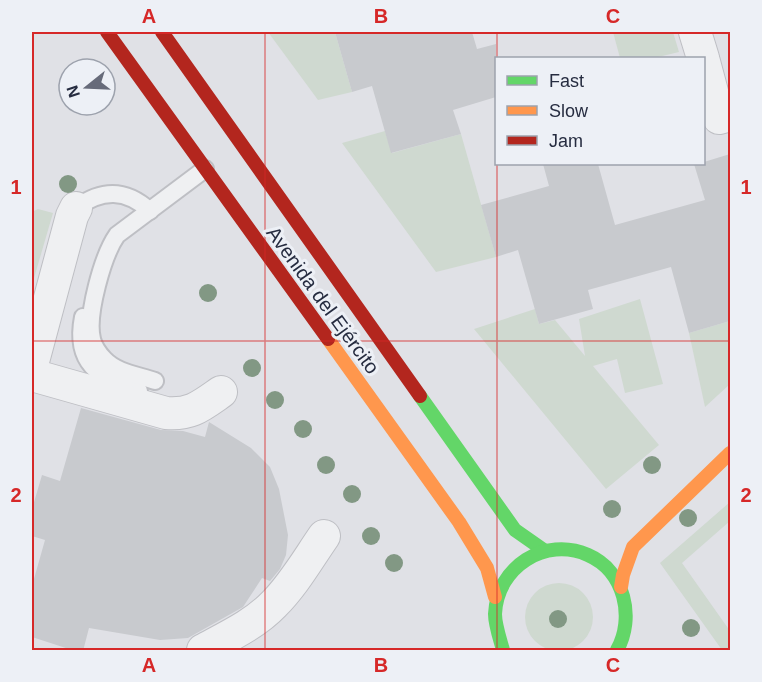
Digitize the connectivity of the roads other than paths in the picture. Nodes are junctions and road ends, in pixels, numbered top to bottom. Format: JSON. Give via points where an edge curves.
{"nodes":[{"id":1,"x":107,"y":32,"type":"edge"},
{"id":2,"x":162,"y":32,"type":"edge"},
{"id":3,"x":695,"y":32,"type":"edge"},
{"id":4,"x":702,"y":57,"type":"edge"},
{"id":5,"x":705,"y":67,"type":"edge"},
{"id":6,"x":730,"y":115,"type":"edge"},
{"id":7,"x":206,"y":169,"type":"junction"},
{"id":8,"x":76,"y":208,"type":"joint"},
{"id":9,"x":150,"y":211,"type":"junction"},
{"id":10,"x":32,"y":365,"type":"edge"},
{"id":11,"x":32,"y":375,"type":"edge"},
{"id":12,"x":153,"y":388,"type":"dead end"},
{"id":13,"x":221,"y":392,"type":"dead end"},
{"id":14,"x":730,"y":453,"type":"edge"},
{"id":15,"x":324,"y":536,"type":"dead end"},
{"id":16,"x":633,"y":547,"type":"junction"},
{"id":17,"x":545,"y":551,"type":"junction"},
{"id":18,"x":581,"y":552,"type":"junction"},
{"id":19,"x":621,"y":587,"type":"junction"},
{"id":20,"x":495,"y":597,"type":"junction"},
{"id":21,"x":222,"y":646,"type":"edge"},
{"id":22,"x":621,"y":648,"type":"edge"},
{"id":23,"x":503,"y":651,"type":"edge"}],
"edges":[{"from":1,"to":7,"type":"main road","name":"Avenida del Ejército"},
{"from":2,"to":17,"type":"main road","name":"Avenida del Ejército","via":[[514,530]]},
{"from":3,"to":4,"type":"street"},
{"from":5,"to":6,"type":"street","via":[[719,118]]},
{"from":7,"to":9,"type":"lane"},
{"from":7,"to":20,"type":"main road","name":"Avenida del Ejército","via":[[459,522],[487,568]]},
{"from":8,"to":9,"type":"lane","via":[[92,197],[119,194],[137,199]]},
{"from":8,"to":10,"type":"street"},
{"from":9,"to":12,"type":"lane","via":[[117,235],[109,246],[95,296],[86,307],[80,341],[84,357],[110,379]]},
{"from":11,"to":13,"type":"street","via":[[166,413],[181,414],[197,408]]},
{"from":14,"to":16,"type":"main road"},
{"from":15,"to":21,"type":"street","via":[[273,606]]},
{"from":16,"to":18,"type":"main road","via":[[613,552]]},
{"from":16,"to":19,"type":"main road"},
{"from":17,"to":18,"type":"main road"},
{"from":17,"to":20,"type":"main road","via":[[514,568]]},
{"from":18,"to":19,"type":"main road","via":[[610,571]]},
{"from":19,"to":22,"type":"main road","via":[[627,624]]},
{"from":20,"to":23,"type":"main road","name":"Avenida del Ejército","via":[[494,621]]}]}
